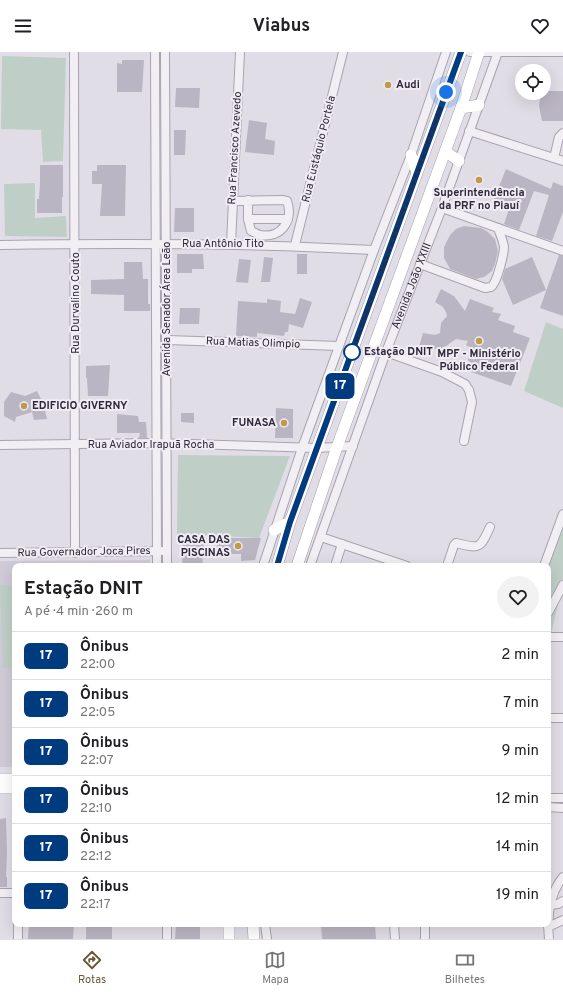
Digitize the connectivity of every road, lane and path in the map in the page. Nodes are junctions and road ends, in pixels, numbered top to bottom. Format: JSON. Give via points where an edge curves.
{"nodes":[{"id":1,"x":74,"y":52,"type":"edge"},
{"id":2,"x":155,"y":52,"type":"edge"},
{"id":3,"x":165,"y":52,"type":"edge"},
{"id":4,"x":240,"y":52,"type":"edge"},
{"id":5,"x":343,"y":52,"type":"edge"},
{"id":6,"x":442,"y":52,"type":"edge"},
{"id":7,"x":446,"y":52,"type":"edge"},
{"id":8,"x":451,"y":52,"type":"edge"},
{"id":9,"x":461,"y":52,"type":"edge"},
{"id":10,"x":470,"y":52,"type":"edge"},
{"id":11,"x":479,"y":52,"type":"edge"},
{"id":12,"x":498,"y":52,"type":"edge"},
{"id":13,"x":563,"y":52,"type":"edge"},
{"id":14,"x":479,"y":105,"type":"junction"},
{"id":15,"x":461,"y":108,"type":"junction"},
{"id":16,"x":469,"y":131,"type":"junction"},
{"id":17,"x":563,"y":133,"type":"edge"},
{"id":18,"x":445,"y":151,"type":"junction"},
{"id":19,"x":411,"y":154,"type":"junction"},
{"id":20,"x":554,"y":158,"type":"junction"},
{"id":21,"x":458,"y":161,"type":"junction"},
{"id":22,"x":563,"y":161,"type":"edge"},
{"id":23,"x":417,"y":173,"type":"junction"},
{"id":24,"x":232,"y":200,"type":"junction"},
{"id":25,"x":248,"y":200,"type":"junction"},
{"id":26,"x":442,"y":208,"type":"junction"},
{"id":27,"x":248,"y":218,"type":"junction"},
{"id":28,"x":288,"y":219,"type":"junction"},
{"id":29,"x":498,"y":228,"type":"junction"},
{"id":30,"x":75,"y":244,"type":"junction"},
{"id":31,"x":155,"y":244,"type":"junction"},
{"id":32,"x":167,"y":244,"type":"junction"},
{"id":33,"x":231,"y":244,"type":"junction"},
{"id":34,"x":0,"y":245,"type":"edge"},
{"id":35,"x":295,"y":245,"type":"junction"},
{"id":36,"x":374,"y":250,"type":"junction"},
{"id":37,"x":563,"y":251,"type":"edge"},
{"id":38,"x":420,"y":264,"type":"junction"},
{"id":39,"x":167,"y":340,"type":"junction"},
{"id":40,"x":339,"y":346,"type":"junction"},
{"id":41,"x":386,"y":352,"type":"junction"},
{"id":42,"x":464,"y":441,"type":"dead end"},
{"id":43,"x":156,"y":443,"type":"junction"},
{"id":44,"x":167,"y":443,"type":"junction"},
{"id":45,"x":0,"y":445,"type":"edge"},
{"id":46,"x":76,"y":445,"type":"junction"},
{"id":47,"x":353,"y":446,"type":"junction"},
{"id":48,"x":337,"y":447,"type":"junction"},
{"id":49,"x":302,"y":448,"type":"junction"},
{"id":50,"x":317,"y":448,"type":"junction"},
{"id":51,"x":563,"y":514,"type":"edge"},
{"id":52,"x":290,"y":522,"type":"junction"},
{"id":53,"x":490,"y":527,"type":"dead end"},
{"id":54,"x":274,"y":530,"type":"junction"},
{"id":55,"x":322,"y":537,"type":"junction"},
{"id":56,"x":342,"y":544,"type":"junction"},
{"id":57,"x":167,"y":551,"type":"junction"},
{"id":58,"x":157,"y":552,"type":"junction"},
{"id":59,"x":75,"y":553,"type":"junction"},
{"id":60,"x":0,"y":554,"type":"edge"},
{"id":61,"x":157,"y":563,"type":"edge"},
{"id":62,"x":167,"y":563,"type":"edge"},
{"id":63,"x":263,"y":563,"type":"edge"},
{"id":64,"x":278,"y":563,"type":"edge"},
{"id":65,"x":298,"y":563,"type":"edge"},
{"id":66,"x":311,"y":563,"type":"edge"},
{"id":67,"x":336,"y":563,"type":"edge"},
{"id":68,"x":398,"y":563,"type":"edge"},
{"id":69,"x":448,"y":563,"type":"edge"},
{"id":70,"x":545,"y":563,"type":"edge"},
{"id":71,"x":563,"y":585,"type":"edge"},
{"id":72,"x":551,"y":607,"type":"edge"},
{"id":73,"x":551,"y":637,"type":"edge"},
{"id":74,"x":563,"y":637,"type":"edge"},
{"id":75,"x":551,"y":718,"type":"edge"},
{"id":76,"x":563,"y":718,"type":"edge"},
{"id":77,"x":0,"y":779,"type":"edge"},
{"id":78,"x":12,"y":779,"type":"edge"},
{"id":79,"x":0,"y":788,"type":"edge"},
{"id":80,"x":12,"y":788,"type":"edge"},
{"id":81,"x":551,"y":798,"type":"edge"},
{"id":82,"x":563,"y":798,"type":"edge"},
{"id":83,"x":551,"y":807,"type":"edge"},
{"id":84,"x":563,"y":808,"type":"edge"},
{"id":85,"x":563,"y":877,"type":"edge"},
{"id":86,"x":0,"y":893,"type":"edge"},
{"id":87,"x":12,"y":893,"type":"edge"},
{"id":88,"x":563,"y":901,"type":"edge"},
{"id":89,"x":551,"y":902,"type":"edge"},
{"id":90,"x":551,"y":905,"type":"edge"},
{"id":91,"x":563,"y":920,"type":"edge"},
{"id":92,"x":551,"y":926,"type":"edge"},
{"id":93,"x":18,"y":927,"type":"edge"},
{"id":94,"x":167,"y":927,"type":"edge"},
{"id":95,"x":229,"y":927,"type":"edge"},
{"id":96,"x":253,"y":927,"type":"edge"},
{"id":97,"x":266,"y":927,"type":"edge"},
{"id":98,"x":394,"y":927,"type":"edge"},
{"id":99,"x":424,"y":927,"type":"edge"},
{"id":100,"x":548,"y":927,"type":"edge"},
{"id":101,"x":18,"y":939,"type":"edge"},
{"id":102,"x":167,"y":939,"type":"edge"},
{"id":103,"x":229,"y":939,"type":"edge"},
{"id":104,"x":254,"y":939,"type":"edge"},
{"id":105,"x":267,"y":939,"type":"edge"},
{"id":106,"x":395,"y":939,"type":"edge"},
{"id":107,"x":425,"y":939,"type":"edge"},
{"id":108,"x":549,"y":939,"type":"edge"}],
"edges":[{"from":1,"to":30,"type":"street","name":"Rua Durvalino Couto"},
{"from":2,"to":31,"type":"street","name":"Avenida Senador Área Leão"},
{"from":3,"to":32,"type":"street","name":"Avenida Senador Área Leão"},
{"from":4,"to":24,"type":"street","name":"Rua Francisco Azevedo"},
{"from":5,"to":35,"type":"street","name":"Rua Eustáquio Portela"},
{"from":6,"to":7,"type":"street"},
{"from":7,"to":8,"type":"street"},
{"from":7,"to":19,"type":"street"},
{"from":9,"to":23,"type":"main road"},
{"from":10,"to":11,"type":"street"},
{"from":11,"to":12,"type":"street"},
{"from":11,"to":15,"type":"main road","name":"Avenida João XXIII"},
{"from":12,"to":13,"type":"street"},
{"from":12,"to":14,"type":"street","name":"Avenida João XXIII"},
{"from":14,"to":15,"type":"main road"},
{"from":14,"to":16,"type":"street","name":"Avenida João XXIII"},
{"from":15,"to":18,"type":"main road","name":"Avenida João XXIII"},
{"from":16,"to":20,"type":"street"},
{"from":16,"to":21,"type":"street","name":"Avenida João XXIII"},
{"from":17,"to":20,"type":"street","via":[[559,137]]},
{"from":18,"to":21,"type":"main road"},
{"from":18,"to":48,"type":"main road","name":"Avenida João XXIII"},
{"from":19,"to":23,"type":"main road"},
{"from":19,"to":36,"type":"street"},
{"from":20,"to":22,"type":"street"},
{"from":21,"to":26,"type":"street","name":"Avenida João XXIII"},
{"from":23,"to":50,"type":"main road"},
{"from":24,"to":25,"type":"street"},
{"from":24,"to":33,"type":"street","name":"Rua Francisco Azevedo"},
{"from":25,"to":27,"type":"street"},
{"from":25,"to":28,"type":"street","via":[[287,201]]},
{"from":26,"to":29,"type":"street"},
{"from":26,"to":38,"type":"street","name":"Avenida João XXIII"},
{"from":27,"to":28,"type":"street"},
{"from":27,"to":28,"type":"street","via":[[251,231],[260,234],[278,232],[284,228]]},
{"from":29,"to":37,"type":"street"},
{"from":29,"to":38,"type":"street","via":[[504,247],[495,282],[491,287],[485,288]]},
{"from":30,"to":31,"type":"street","name":"Rua Antônio Tito"},
{"from":30,"to":34,"type":"street","name":"Rua Antônio Tito"},
{"from":30,"to":46,"type":"street","name":"Rua Durvalino Couto"},
{"from":31,"to":32,"type":"street","name":"Rua Antônio Tito"},
{"from":31,"to":43,"type":"street","name":"Avenida Senador Área Leão"},
{"from":32,"to":33,"type":"street","name":"Rua Antônio Tito"},
{"from":32,"to":39,"type":"street","name":"Avenida Senador Área Leão"},
{"from":33,"to":35,"type":"street","name":"Rua Antônio Tito"},
{"from":35,"to":36,"type":"street","name":"Rua Antônio Tito"},
{"from":36,"to":40,"type":"street"},
{"from":38,"to":41,"type":"street","name":"Avenida João XXIII"},
{"from":39,"to":40,"type":"street","name":"Rua Matias Olimpio"},
{"from":39,"to":44,"type":"street","name":"Avenida Senador Área Leão"},
{"from":40,"to":49,"type":"street"},
{"from":41,"to":42,"type":"street","via":[[442,372],[465,384],[472,402]]},
{"from":41,"to":47,"type":"street","name":"Avenida João XXIII"},
{"from":43,"to":44,"type":"street","name":"Rua Aviador Irapuã Rocha"},
{"from":43,"to":46,"type":"street","name":"Rua Aviador Irapuã Rocha"},
{"from":43,"to":58,"type":"street","name":"Avenida Senador Área Leão"},
{"from":44,"to":49,"type":"street","name":"Rua Aviador Irapuã Rocha"},
{"from":44,"to":57,"type":"street","name":"Avenida Senador Área Leão"},
{"from":45,"to":46,"type":"street","name":"Rua Aviador Irapuã Rocha"},
{"from":46,"to":59,"type":"street","name":"Rua Durvalino Couto"},
{"from":47,"to":48,"type":"street","name":"Rua Aviador Irapuã Rocha"},
{"from":47,"to":55,"type":"street","name":"Avenida João XXIII"},
{"from":48,"to":50,"type":"street","name":"Rua Aviador Irapuã Rocha"},
{"from":48,"to":65,"type":"main road","name":"Avenida João XXIII"},
{"from":49,"to":50,"type":"street","name":"Rua Aviador Irapuã Rocha"},
{"from":49,"to":54,"type":"street"},
{"from":50,"to":52,"type":"main road"},
{"from":51,"to":70,"type":"street"},
{"from":52,"to":54,"type":"main road"},
{"from":52,"to":64,"type":"main road"},
{"from":53,"to":69,"type":"street","via":[[482,544],[478,546],[456,543]]},
{"from":54,"to":63,"type":"street"},
{"from":55,"to":56,"type":"street"},
{"from":55,"to":66,"type":"street","name":"Avenida João XXIII"},
{"from":56,"to":67,"type":"street"},
{"from":56,"to":68,"type":"street"},
{"from":57,"to":58,"type":"street","name":"Rua Governador Joca Pires"},
{"from":57,"to":62,"type":"street","name":"Avenida Senador Área Leão"},
{"from":58,"to":59,"type":"street","name":"Rua Governador Joca Pires"},
{"from":58,"to":61,"type":"street","name":"Avenida Senador Área Leão"},
{"from":59,"to":60,"type":"street","name":"Rua Governador Joca Pires"},
{"from":71,"to":72,"type":"street"},
{"from":73,"to":74,"type":"street"},
{"from":75,"to":76,"type":"street"},
{"from":77,"to":78,"type":"main road"},
{"from":79,"to":80,"type":"main road"},
{"from":81,"to":82,"type":"street"},
{"from":83,"to":84,"type":"street"},
{"from":85,"to":89,"type":"street","via":[[555,888]]},
{"from":86,"to":87,"type":"street"},
{"from":88,"to":90,"type":"street"},
{"from":91,"to":92,"type":"street"},
{"from":93,"to":101,"type":"street"},
{"from":94,"to":102,"type":"street"},
{"from":95,"to":103,"type":"main road"},
{"from":96,"to":104,"type":"main road"},
{"from":97,"to":105,"type":"street"},
{"from":98,"to":106,"type":"street"},
{"from":99,"to":107,"type":"street"},
{"from":100,"to":108,"type":"street"}]}
